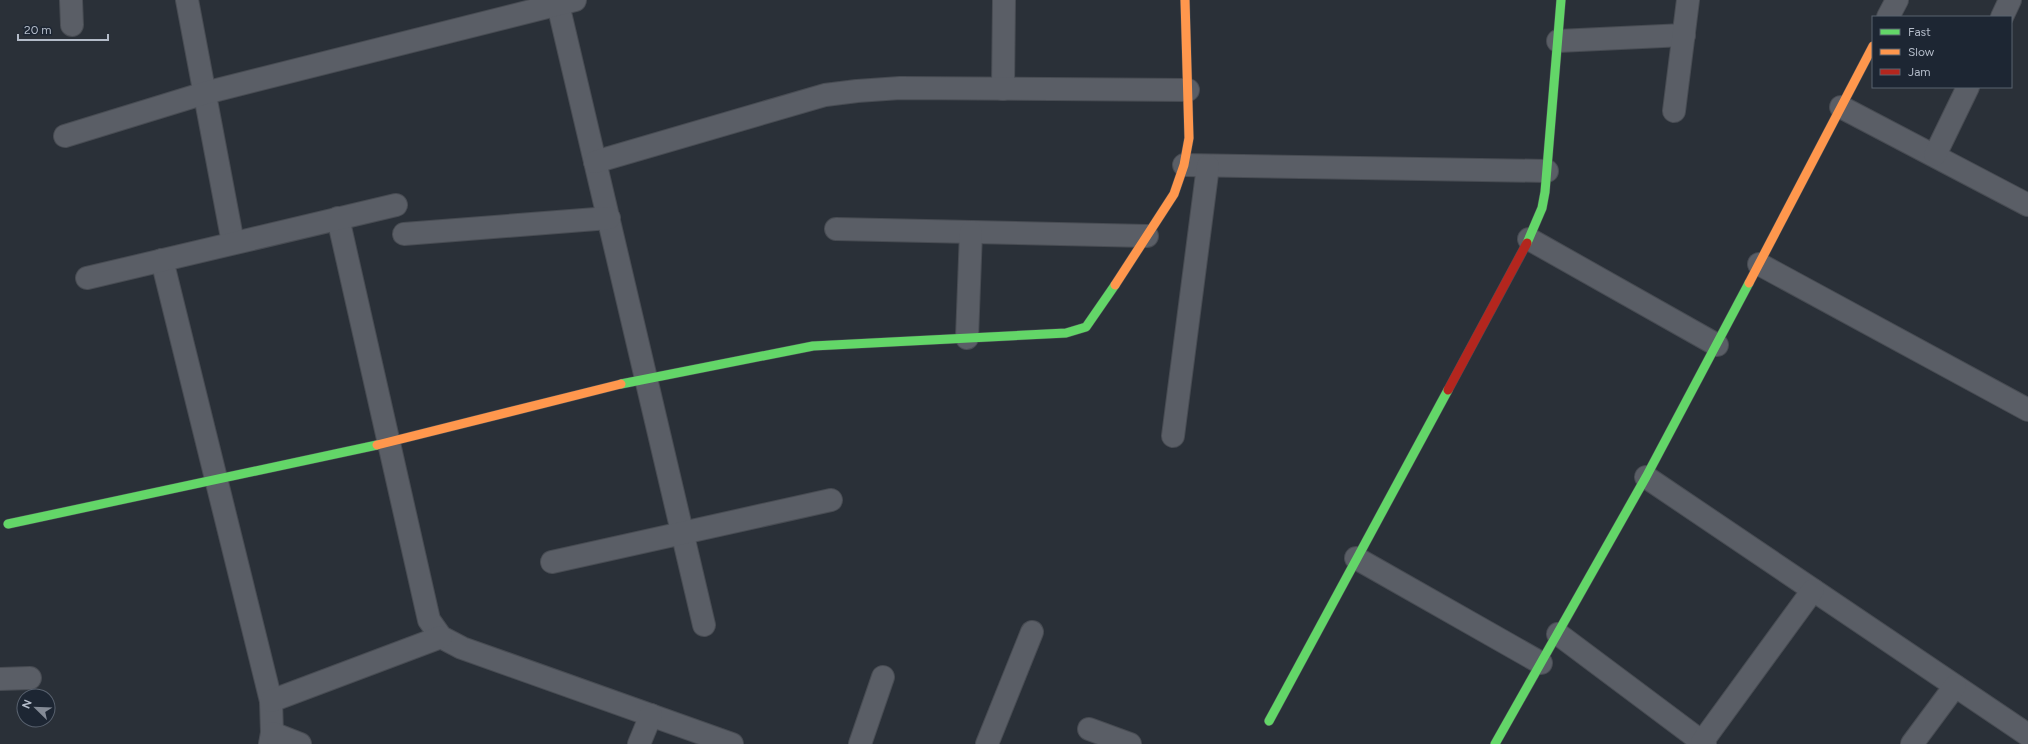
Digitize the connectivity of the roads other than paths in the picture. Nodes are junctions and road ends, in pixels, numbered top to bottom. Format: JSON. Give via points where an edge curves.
{"nodes":[{"id":1,"x":71,"y":0,"type":"edge"},
{"id":2,"x":187,"y":0,"type":"edge"},
{"id":3,"x":1004,"y":0,"type":"edge"},
{"id":4,"x":1185,"y":0,"type":"edge"},
{"id":5,"x":1561,"y":0,"type":"edge"},
{"id":6,"x":1688,"y":0,"type":"edge"},
{"id":7,"x":1897,"y":0,"type":"edge"},
{"id":8,"x":2010,"y":0,"type":"edge"},
{"id":9,"x":564,"y":1,"type":"edge"},
{"id":10,"x":1889,"y":16,"type":"edge"},
{"id":11,"x":2002,"y":16,"type":"edge"},
{"id":12,"x":72,"y":24,"type":"dead end"},
{"id":13,"x":1684,"y":35,"type":"junction"},
{"id":14,"x":1558,"y":41,"type":"junction"},
{"id":15,"x":1872,"y":48,"type":"edge"},
{"id":16,"x":1968,"y":88,"type":"edge"},
{"id":17,"x":1003,"y":89,"type":"junction"},
{"id":18,"x":1188,"y":90,"type":"junction"},
{"id":19,"x":205,"y":93,"type":"junction"},
{"id":20,"x":1841,"y":107,"type":"junction"},
{"id":21,"x":1674,"y":111,"type":"dead end"},
{"id":22,"x":65,"y":136,"type":"dead end"},
{"id":23,"x":1935,"y":155,"type":"junction"},
{"id":24,"x":595,"y":162,"type":"junction"},
{"id":25,"x":1184,"y":165,"type":"junction"},
{"id":26,"x":1208,"y":166,"type":"junction"},
{"id":27,"x":1547,"y":171,"type":"junction"},
{"id":28,"x":2028,"y":204,"type":"edge"},
{"id":29,"x":396,"y":205,"type":"dead end"},
{"id":30,"x":338,"y":218,"type":"junction"},
{"id":31,"x":609,"y":218,"type":"junction"},
{"id":32,"x":836,"y":228,"type":"dead end"},
{"id":33,"x":971,"y":232,"type":"junction"},
{"id":34,"x":404,"y":234,"type":"dead end"},
{"id":35,"x":1147,"y":236,"type":"junction"},
{"id":36,"x":1529,"y":239,"type":"junction"},
{"id":37,"x":233,"y":243,"type":"junction"},
{"id":38,"x":162,"y":260,"type":"junction"},
{"id":39,"x":1759,"y":264,"type":"junction"},
{"id":40,"x":87,"y":278,"type":"dead end"},
{"id":41,"x":967,"y":338,"type":"junction"},
{"id":42,"x":1717,"y":345,"type":"junction"},
{"id":43,"x":646,"y":378,"type":"junction"},
{"id":44,"x":2028,"y":410,"type":"edge"},
{"id":45,"x":1173,"y":436,"type":"dead end"},
{"id":46,"x":389,"y":442,"type":"junction"},
{"id":47,"x":1646,"y":477,"type":"junction"},
{"id":48,"x":216,"y":479,"type":"junction"},
{"id":49,"x":831,"y":500,"type":"dead end"},
{"id":50,"x":8,"y":524,"type":"dead end"},
{"id":51,"x":683,"y":533,"type":"junction"},
{"id":52,"x":1356,"y":558,"type":"junction"},
{"id":53,"x":552,"y":562,"type":"dead end"},
{"id":54,"x":1813,"y":590,"type":"junction"},
{"id":55,"x":704,"y":625,"type":"dead end"},
{"id":56,"x":1032,"y":632,"type":"dead end"},
{"id":57,"x":1558,"y":634,"type":"junction"},
{"id":58,"x":441,"y":637,"type":"junction"},
{"id":59,"x":1541,"y":663,"type":"junction"},
{"id":60,"x":883,"y":677,"type":"dead end"},
{"id":61,"x":30,"y":678,"type":"dead end"},
{"id":62,"x":0,"y":679,"type":"edge"},
{"id":63,"x":1955,"y":686,"type":"junction"},
{"id":64,"x":271,"y":701,"type":"junction"},
{"id":65,"x":651,"y":715,"type":"junction"},
{"id":66,"x":1269,"y":721,"type":"dead end"},
{"id":67,"x":1089,"y":729,"type":"dead end"},
{"id":68,"x":2028,"y":735,"type":"edge"},
{"id":69,"x":271,"y":739,"type":"edge"},
{"id":70,"x":1704,"y":743,"type":"edge"},
{"id":71,"x":300,"y":744,"type":"edge"},
{"id":72,"x":639,"y":744,"type":"edge"},
{"id":73,"x":732,"y":744,"type":"edge"},
{"id":74,"x":860,"y":744,"type":"edge"},
{"id":75,"x":987,"y":744,"type":"edge"},
{"id":76,"x":1130,"y":744,"type":"edge"},
{"id":77,"x":1495,"y":744,"type":"edge"},
{"id":78,"x":1912,"y":744,"type":"edge"}],
"edges":[{"from":1,"to":12,"type":"street"},
{"from":2,"to":19,"type":"street"},
{"from":3,"to":17,"type":"street"},
{"from":4,"to":18,"type":"street"},
{"from":5,"to":14,"type":"street"},
{"from":6,"to":13,"type":"street"},
{"from":7,"to":10,"type":"street"},
{"from":8,"to":11,"type":"street"},
{"from":9,"to":19,"type":"street"},
{"from":9,"to":24,"type":"street"},
{"from":13,"to":14,"type":"street"},
{"from":13,"to":21,"type":"street"},
{"from":14,"to":27,"type":"street"},
{"from":15,"to":20,"type":"street"},
{"from":16,"to":23,"type":"street"},
{"from":17,"to":18,"type":"street"},
{"from":17,"to":24,"type":"street","via":[[900,88],[825,96]]},
{"from":18,"to":25,"type":"street","via":[[1189,138]]},
{"from":19,"to":22,"type":"street"},
{"from":19,"to":37,"type":"street"},
{"from":20,"to":23,"type":"street"},
{"from":20,"to":39,"type":"street"},
{"from":23,"to":28,"type":"street"},
{"from":24,"to":31,"type":"street"},
{"from":25,"to":26,"type":"street"},
{"from":25,"to":35,"type":"street","via":[[1174,194]]},
{"from":26,"to":27,"type":"street"},
{"from":26,"to":45,"type":"street"},
{"from":27,"to":36,"type":"street","via":[[1542,208]]},
{"from":29,"to":30,"type":"street"},
{"from":30,"to":37,"type":"street"},
{"from":30,"to":46,"type":"street"},
{"from":31,"to":34,"type":"street"},
{"from":31,"to":43,"type":"street"},
{"from":32,"to":33,"type":"street"},
{"from":33,"to":35,"type":"street"},
{"from":33,"to":41,"type":"street"},
{"from":35,"to":41,"type":"street","via":[[1086,327],[1066,333]]},
{"from":36,"to":42,"type":"street"},
{"from":36,"to":52,"type":"street"},
{"from":37,"to":38,"type":"street"},
{"from":38,"to":40,"type":"street"},
{"from":38,"to":48,"type":"street"},
{"from":39,"to":42,"type":"street"},
{"from":39,"to":44,"type":"street"},
{"from":41,"to":43,"type":"street","via":[[813,346]]},
{"from":42,"to":47,"type":"street"},
{"from":43,"to":46,"type":"street"},
{"from":43,"to":51,"type":"street"},
{"from":46,"to":48,"type":"street"},
{"from":46,"to":58,"type":"street","via":[[429,620]]},
{"from":47,"to":54,"type":"street"},
{"from":47,"to":57,"type":"street"},
{"from":48,"to":50,"type":"street"},
{"from":48,"to":64,"type":"street"},
{"from":49,"to":51,"type":"street"},
{"from":51,"to":53,"type":"street"},
{"from":51,"to":55,"type":"street"},
{"from":52,"to":59,"type":"street"},
{"from":52,"to":66,"type":"street"},
{"from":54,"to":63,"type":"street"},
{"from":54,"to":70,"type":"street"},
{"from":56,"to":75,"type":"street"},
{"from":57,"to":59,"type":"street"},
{"from":57,"to":70,"type":"street"},
{"from":58,"to":64,"type":"street"},
{"from":58,"to":65,"type":"street","via":[[462,648]]},
{"from":59,"to":77,"type":"street"},
{"from":60,"to":74,"type":"street"},
{"from":61,"to":62,"type":"street"},
{"from":63,"to":68,"type":"street"},
{"from":63,"to":78,"type":"street"},
{"from":64,"to":69,"type":"street"},
{"from":65,"to":72,"type":"street"},
{"from":65,"to":73,"type":"street"},
{"from":67,"to":76,"type":"street"},
{"from":69,"to":71,"type":"street"}]}
